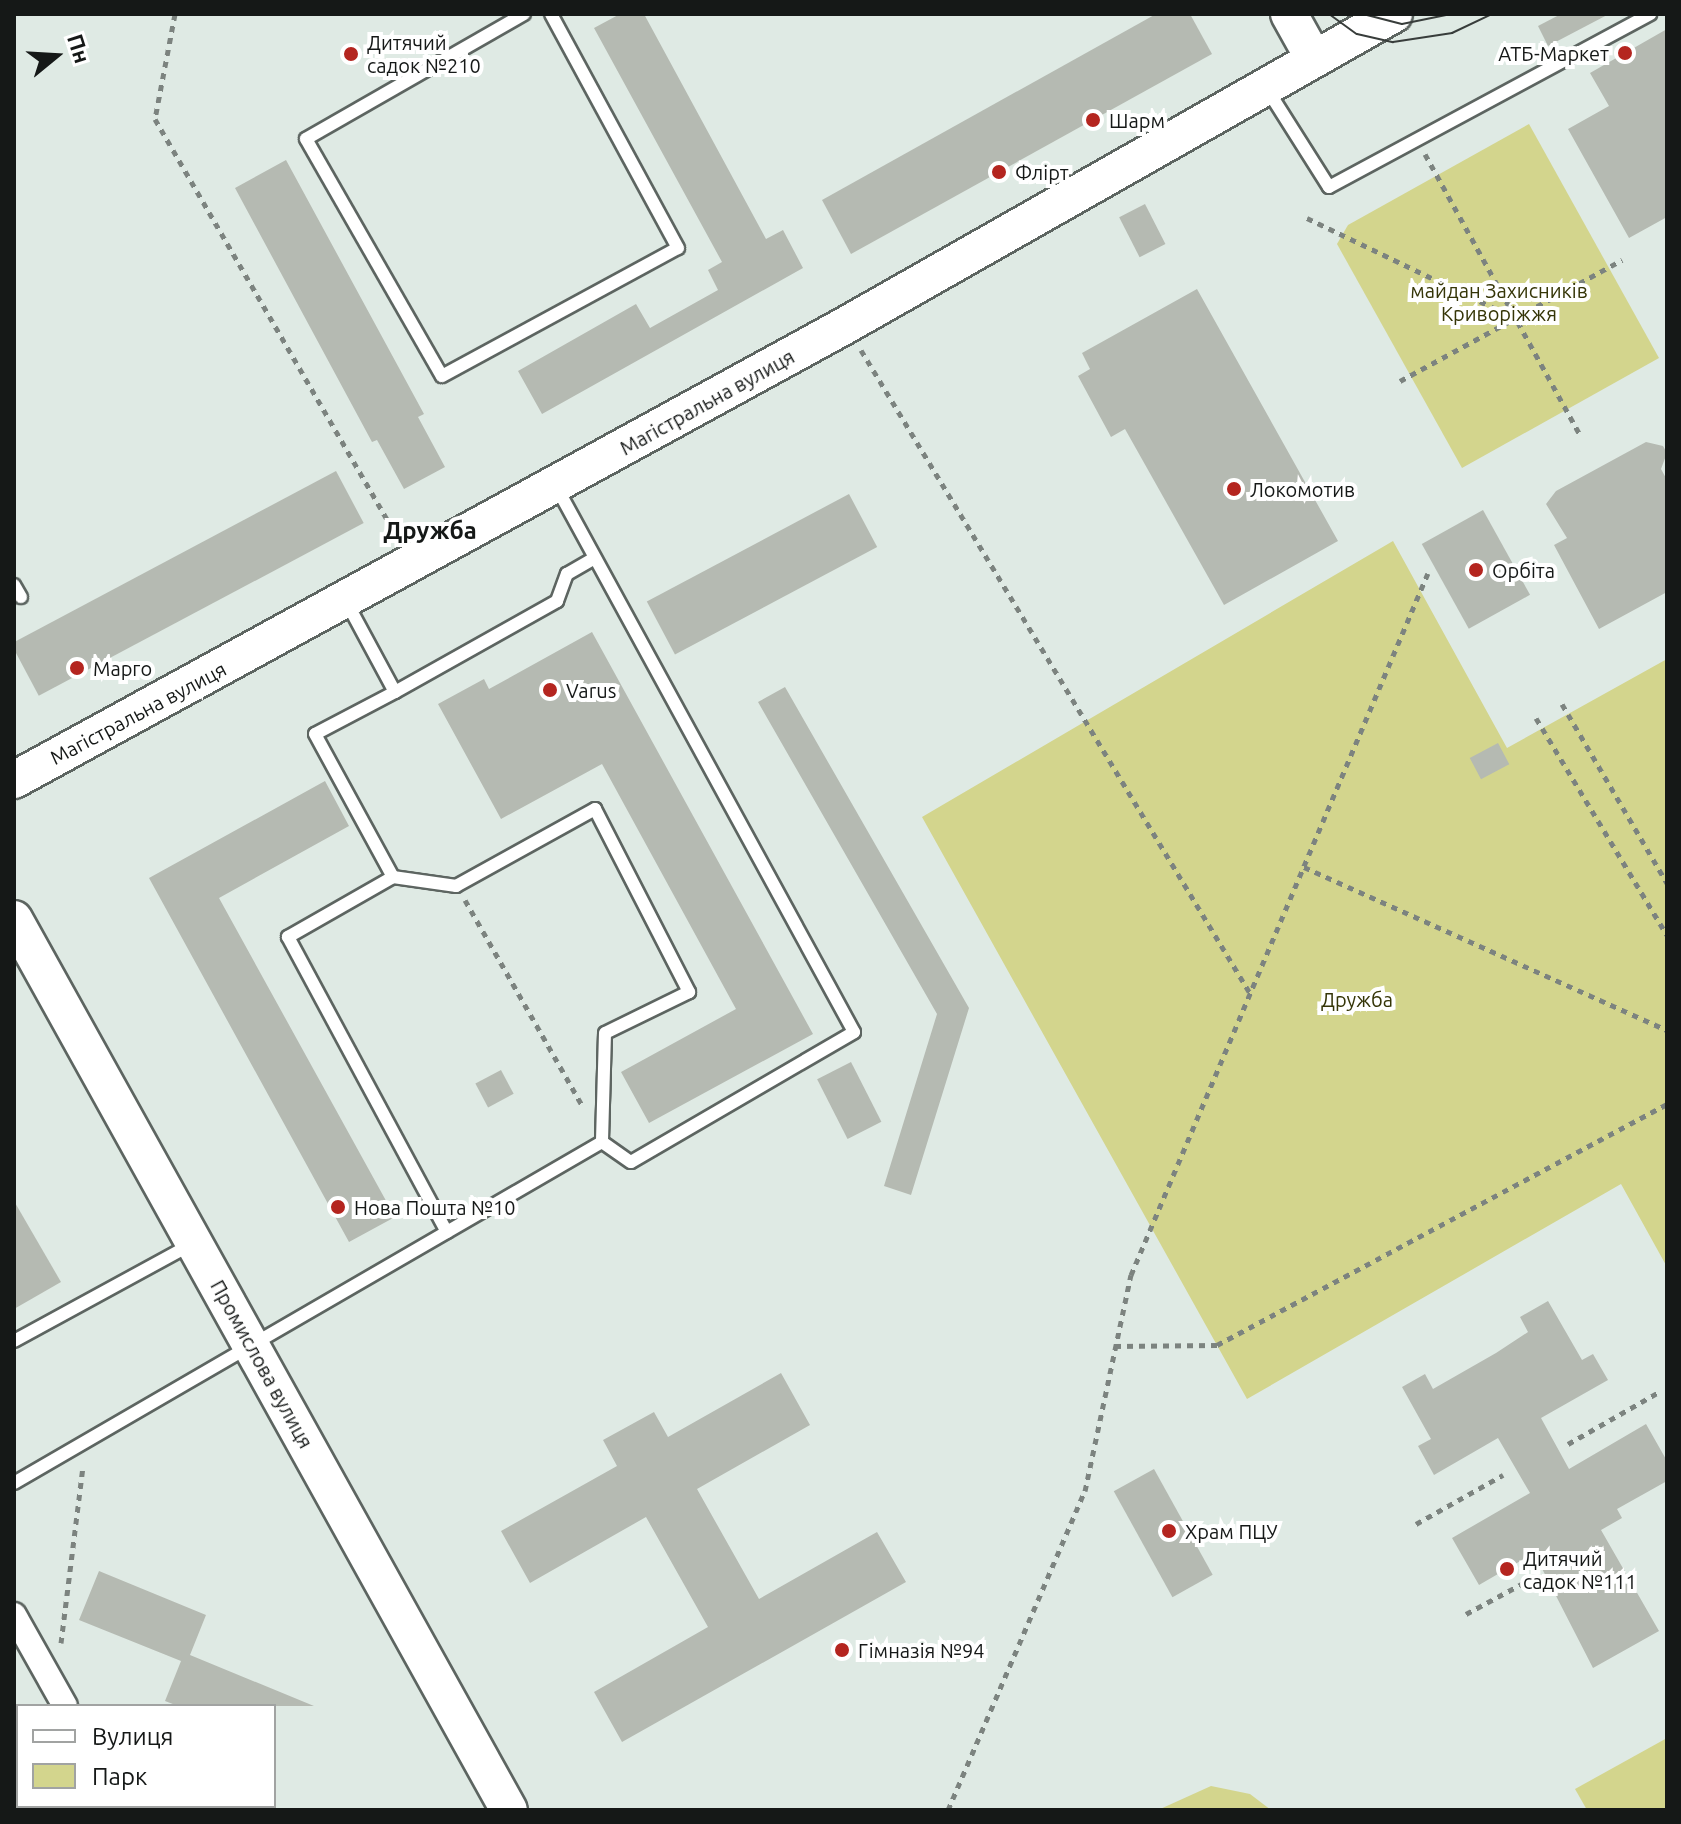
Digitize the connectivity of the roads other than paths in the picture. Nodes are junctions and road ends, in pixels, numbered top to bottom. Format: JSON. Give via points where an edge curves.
{"nodes":[{"id":1,"x":524,"y":14,"type":"edge"},
{"id":2,"x":551,"y":14,"type":"edge"},
{"id":3,"x":1289,"y":14,"type":"edge"},
{"id":4,"x":1650,"y":14,"type":"edge"},
{"id":5,"x":1379,"y":18,"type":"edge"},
{"id":6,"x":1314,"y":59,"type":"junction"},
{"id":7,"x":1266,"y":86,"type":"junction"},
{"id":8,"x":555,"y":485,"type":"junction"},
{"id":9,"x":595,"y":558,"type":"junction"},
{"id":10,"x":346,"y":600,"type":"junction"},
{"id":11,"x":395,"y":692,"type":"junction"},
{"id":12,"x":14,"y":780,"type":"edge"},
{"id":13,"x":393,"y":877,"type":"junction"},
{"id":14,"x":14,"y":919,"type":"edge"},
{"id":15,"x":602,"y":1142,"type":"junction"},
{"id":16,"x":447,"y":1232,"type":"junction"},
{"id":17,"x":194,"y":1242,"type":"junction"},
{"id":18,"x":14,"y":1341,"type":"edge"},
{"id":19,"x":252,"y":1344,"type":"junction"},
{"id":20,"x":14,"y":1483,"type":"edge"},
{"id":21,"x":14,"y":1615,"type":"edge"},
{"id":22,"x":60,"y":1697,"type":"edge"},
{"id":23,"x":509,"y":1810,"type":"edge"}],
"edges":[{"from":1,"to":2,"type":"lane","via":[[306,139],[442,376],[678,248]]},
{"from":3,"to":6,"type":"street"},
{"from":4,"to":7,"type":"lane","via":[[1329,187]]},
{"from":5,"to":6,"type":"street","name":"Магістральна вулиця"},
{"from":6,"to":7,"type":"street","name":"Магістральна вулиця"},
{"from":7,"to":8,"type":"street","name":"Магістральна вулиця"},
{"from":8,"to":9,"type":"lane"},
{"from":8,"to":10,"type":"street","name":"Магістральна вулиця"},
{"from":9,"to":11,"type":"lane","via":[[567,574],[557,601]]},
{"from":9,"to":15,"type":"lane","via":[[854,1032],[631,1162]]},
{"from":10,"to":11,"type":"lane"},
{"from":10,"to":12,"type":"street","name":"Магістральна вулиця"},
{"from":11,"to":13,"type":"lane","via":[[315,734]]},
{"from":13,"to":15,"type":"lane","via":[[456,886],[595,809],[689,992],[605,1033]]},
{"from":13,"to":16,"type":"lane","via":[[288,937]]},
{"from":14,"to":17,"type":"street","name":"Промислова вулиця"},
{"from":15,"to":16,"type":"lane"},
{"from":16,"to":19,"type":"lane"},
{"from":17,"to":18,"type":"lane"},
{"from":17,"to":19,"type":"street","name":"Промислова вулиця"},
{"from":19,"to":20,"type":"lane"},
{"from":19,"to":23,"type":"street","name":"Промислова вулиця"},
{"from":21,"to":22,"type":"street"}]}
